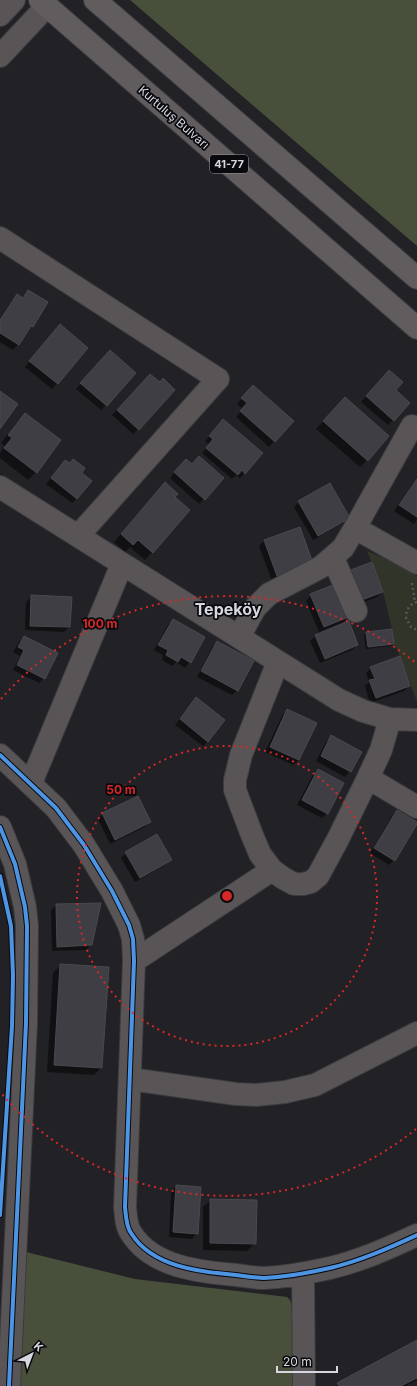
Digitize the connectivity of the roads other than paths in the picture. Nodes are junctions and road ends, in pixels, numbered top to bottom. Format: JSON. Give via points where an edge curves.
{"nodes":[{"id":1,"x":14,"y":0,"type":"edge"},
{"id":2,"x":95,"y":0,"type":"edge"},
{"id":3,"x":44,"y":3,"type":"edge"},
{"id":4,"x":0,"y":15,"type":"edge"},
{"id":5,"x":0,"y":56,"type":"edge"},
{"id":6,"x":0,"y":238,"type":"edge"},
{"id":7,"x":417,"y":278,"type":"edge"},
{"id":8,"x":417,"y":328,"type":"edge"},
{"id":9,"x":412,"y":426,"type":"dead end"},
{"id":10,"x":0,"y":487,"type":"edge"},
{"id":11,"x":356,"y":528,"type":"junction"},
{"id":12,"x":78,"y":536,"type":"junction"},
{"id":13,"x":333,"y":558,"type":"junction"},
{"id":14,"x":417,"y":563,"type":"edge"},
{"id":15,"x":122,"y":564,"type":"junction"},
{"id":16,"x":356,"y":611,"type":"dead end"},
{"id":17,"x":239,"y":637,"type":"junction"},
{"id":18,"x":278,"y":662,"type":"junction"},
{"id":19,"x":390,"y":718,"type":"junction"},
{"id":20,"x":417,"y":720,"type":"edge"},
{"id":21,"x":0,"y":755,"type":"edge"},
{"id":22,"x":368,"y":778,"type":"junction"},
{"id":23,"x":31,"y":783,"type":"junction"},
{"id":24,"x":417,"y":807,"type":"edge"},
{"id":25,"x":0,"y":827,"type":"edge"},
{"id":26,"x":272,"y":870,"type":"junction"},
{"id":27,"x":134,"y":961,"type":"junction"},
{"id":28,"x":417,"y":1033,"type":"edge"},
{"id":29,"x":130,"y":1079,"type":"junction"},
{"id":30,"x":417,"y":1235,"type":"edge"},
{"id":31,"x":303,"y":1274,"type":"junction"},
{"id":32,"x":9,"y":1386,"type":"edge"},
{"id":33,"x":304,"y":1386,"type":"edge"}],
"edges":[{"from":1,"to":4,"type":"street"},
{"from":2,"to":7,"type":"highway","number":"41-77"},
{"from":3,"to":5,"type":"street"},
{"from":3,"to":8,"type":"highway","name":"Kurtuluş Bulvarı","number":"41-77"},
{"from":6,"to":12,"type":"street","via":[[218,379]]},
{"from":9,"to":11,"type":"street"},
{"from":10,"to":12,"type":"street"},
{"from":11,"to":13,"type":"street"},
{"from":11,"to":14,"type":"street"},
{"from":12,"to":15,"type":"street"},
{"from":13,"to":16,"type":"street"},
{"from":13,"to":17,"type":"street","via":[[307,576],[269,594],[255,608]]},
{"from":15,"to":17,"type":"street"},
{"from":15,"to":23,"type":"street"},
{"from":17,"to":18,"type":"street"},
{"from":18,"to":19,"type":"street","via":[[338,700],[362,711]]},
{"from":18,"to":26,"type":"street","via":[[241,755],[235,780],[235,790],[252,835],[260,854]]},
{"from":19,"to":20,"type":"street"},
{"from":19,"to":22,"type":"street"},
{"from":21,"to":23,"type":"street"},
{"from":22,"to":24,"type":"street"},
{"from":22,"to":26,"type":"street","via":[[318,876],[311,882],[294,884]]},
{"from":23,"to":27,"type":"street","via":[[56,808],[101,870],[129,924]]},
{"from":25,"to":32,"type":"street","via":[[15,864],[27,926],[26,1031]]},
{"from":26,"to":27,"type":"street"},
{"from":27,"to":29,"type":"street"},
{"from":28,"to":29,"type":"street","via":[[315,1085],[285,1092],[236,1094]]},
{"from":29,"to":31,"type":"street","via":[[125,1207],[126,1222],[136,1240],[153,1256],[193,1270],[263,1278]]},
{"from":30,"to":31,"type":"street","via":[[366,1257]]},
{"from":31,"to":33,"type":"street"}]}
